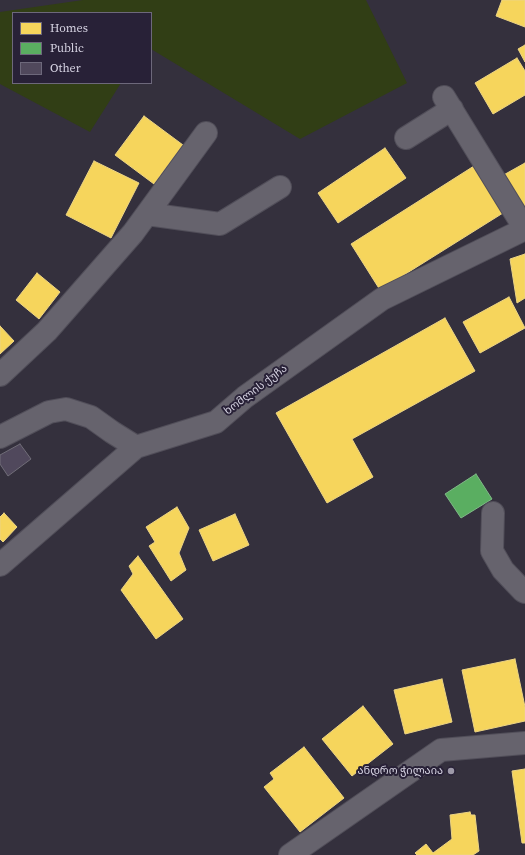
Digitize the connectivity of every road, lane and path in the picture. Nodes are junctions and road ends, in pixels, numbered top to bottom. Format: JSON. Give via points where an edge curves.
{"nodes":[{"id":1,"x":206,"y":133,"type":"dead end"},
{"id":2,"x":406,"y":138,"type":"dead end"},
{"id":3,"x":280,"y":188,"type":"dead end"},
{"id":4,"x":147,"y":214,"type":"junction"},
{"id":5,"x":525,"y":229,"type":"edge"},
{"id":6,"x":0,"y":375,"type":"edge"},
{"id":7,"x":0,"y":437,"type":"edge"},
{"id":8,"x":136,"y":447,"type":"junction"},
{"id":9,"x":493,"y":513,"type":"dead end"},
{"id":10,"x":0,"y":565,"type":"edge"},
{"id":11,"x":525,"y":592,"type":"edge"},
{"id":12,"x":525,"y":743,"type":"edge"},
{"id":13,"x":290,"y":855,"type":"edge"}],
"edges":[{"from":1,"to":4,"type":"street"},
{"from":2,"to":5,"type":"street","via":[[448,103]]},
{"from":3,"to":4,"type":"street","via":[[220,224]]},
{"from":4,"to":6,"type":"street","via":[[47,331]]},
{"from":5,"to":8,"type":"street","name":"ხომლის ქუჩა","via":[[382,300],[245,396],[216,422]]},
{"from":7,"to":8,"type":"street","via":[[49,412],[66,409],[91,417]]},
{"from":8,"to":10,"type":"street","name":"ხომლის ქუჩა"},
{"from":9,"to":11,"type":"street","via":[[492,551],[503,570]]},
{"from":12,"to":13,"type":"street","via":[[441,750]]}]}
